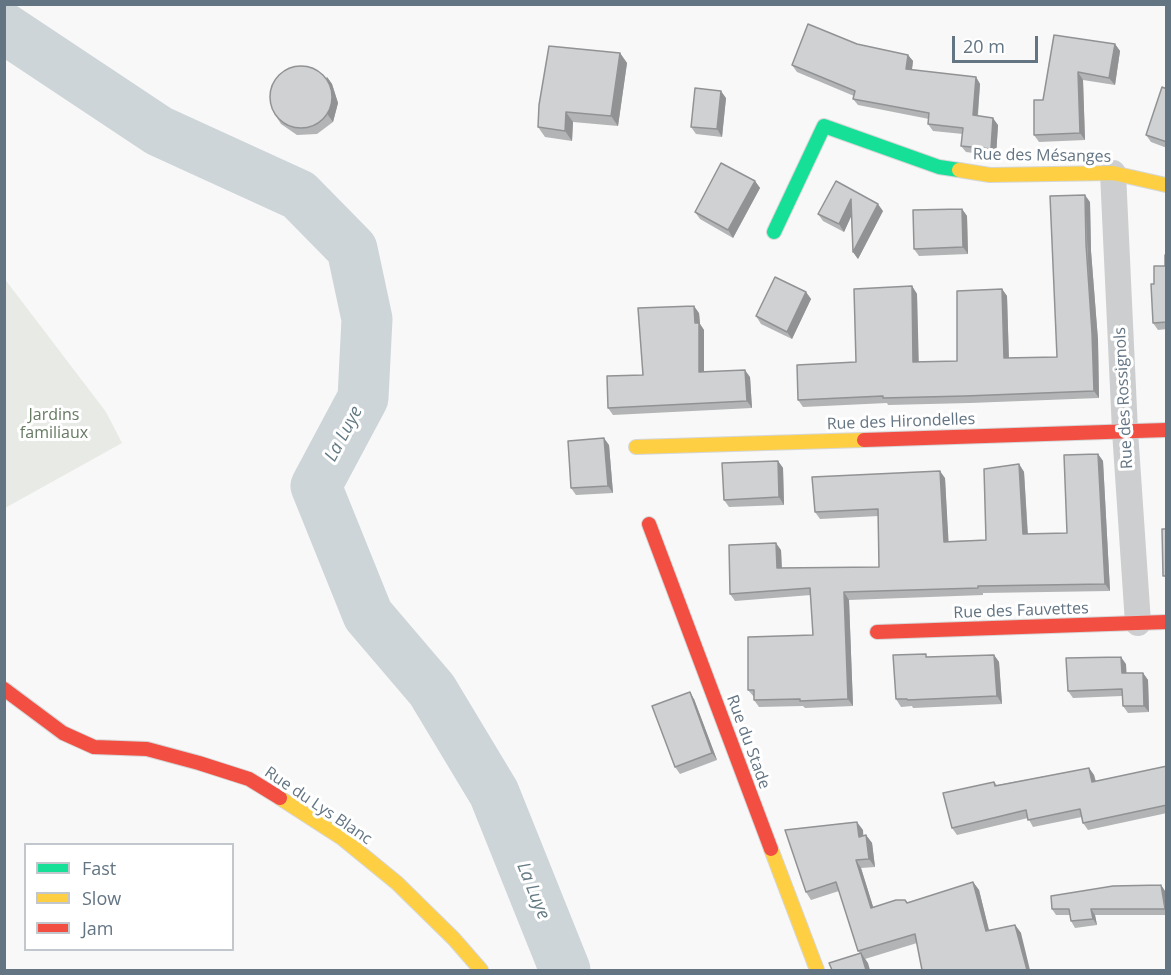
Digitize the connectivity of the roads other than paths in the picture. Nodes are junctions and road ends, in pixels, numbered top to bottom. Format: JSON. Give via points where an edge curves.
{"nodes":[{"id":1,"x":1113,"y":173,"type":"junction"},
{"id":2,"x":1167,"y":185,"type":"edge"},
{"id":3,"x":774,"y":232,"type":"dead end"},
{"id":4,"x":1167,"y":429,"type":"edge"},
{"id":5,"x":1125,"y":431,"type":"junction"},
{"id":6,"x":636,"y":447,"type":"dead end"},
{"id":7,"x":649,"y":524,"type":"dead end"},
{"id":8,"x":1167,"y":622,"type":"edge"},
{"id":9,"x":1138,"y":623,"type":"junction"},
{"id":10,"x":876,"y":632,"type":"dead end"},
{"id":11,"x":4,"y":689,"type":"edge"},
{"id":12,"x":481,"y":970,"type":"edge"},
{"id":13,"x":817,"y":970,"type":"edge"}],
"edges":[{"from":1,"to":2,"type":"street","name":"Rue des Mésanges"},
{"from":1,"to":3,"type":"street","name":"Rue des Mésanges","via":[[990,175],[939,167],[824,126]]},
{"from":1,"to":5,"type":"street","name":"Rue des Rossignols"},
{"from":4,"to":5,"type":"street","name":"Rue des Hirondelles"},
{"from":5,"to":6,"type":"street","name":"Rue des Hirondelles"},
{"from":5,"to":9,"type":"street","name":"Rue des Rossignols"},
{"from":7,"to":13,"type":"street","name":"Rue du Stade"},
{"from":8,"to":9,"type":"street","name":"Rue des Fauvettes"},
{"from":9,"to":10,"type":"street","name":"Rue des Fauvettes"},
{"from":11,"to":12,"type":"street","name":"Rue du Lys Blanc","via":[[63,734],[94,747],[147,749],[249,779],[342,838],[397,883]]}]}
